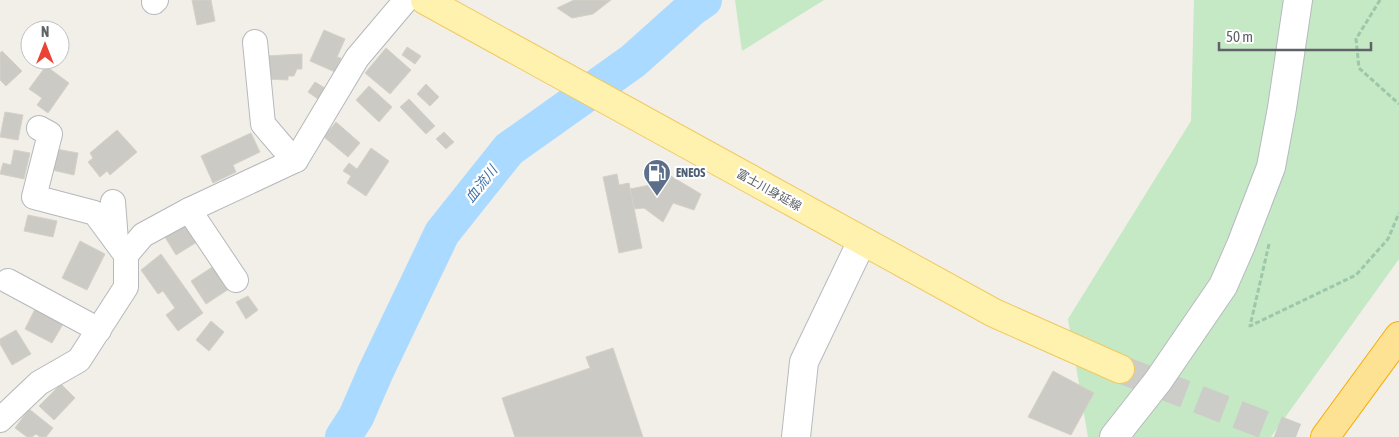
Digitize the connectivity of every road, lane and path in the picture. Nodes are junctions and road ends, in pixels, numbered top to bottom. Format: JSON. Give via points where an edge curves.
{"nodes":[{"id":1,"x":425,"y":0,"type":"edge"},
{"id":2,"x":1298,"y":0,"type":"edge"},
{"id":3,"x":1380,"y":0,"type":"edge"},
{"id":4,"x":399,"y":8,"type":"edge"},
{"id":5,"x":255,"y":42,"type":"dead end"},
{"id":6,"x":1399,"y":104,"type":"edge"},
{"id":7,"x":39,"y":128,"type":"dead end"},
{"id":8,"x":296,"y":160,"type":"junction"},
{"id":9,"x":113,"y":202,"type":"dead end"},
{"id":10,"x":189,"y":210,"type":"junction"},
{"id":11,"x":1399,"y":213,"type":"edge"},
{"id":12,"x":1271,"y":235,"type":"dead end"},
{"id":13,"x":862,"y":241,"type":"junction"},
{"id":14,"x":121,"y":248,"type":"junction"},
{"id":15,"x":236,"y":280,"type":"dead end"},
{"id":16,"x":8,"y":281,"type":"dead end"},
{"id":17,"x":99,"y":330,"type":"junction"},
{"id":18,"x":1399,"y":336,"type":"edge"},
{"id":19,"x":1120,"y":369,"type":"tunnel mouth"},
{"id":20,"x":0,"y":420,"type":"edge"},
{"id":21,"x":796,"y":437,"type":"edge"},
{"id":22,"x":1114,"y":437,"type":"edge"},
{"id":23,"x":1325,"y":437,"type":"edge"}],
"edges":[{"from":1,"to":13,"type":"main road","name":"富士川身延線"},
{"from":2,"to":22,"type":"street","via":[[1271,167],[1241,245],[1222,286],[1158,381]]},
{"from":3,"to":6,"type":"path","via":[[1356,40],[1359,68]]},
{"from":4,"to":8,"type":"street","via":[[357,58]]},
{"from":5,"to":8,"type":"street","via":[[262,124]]},
{"from":7,"to":14,"type":"street","via":[[50,134],[34,197],[94,213]]},
{"from":8,"to":10,"type":"street"},
{"from":9,"to":14,"type":"street"},
{"from":10,"to":14,"type":"street"},
{"from":10,"to":15,"type":"street"},
{"from":11,"to":12,"type":"path","via":[[1388,239],[1356,276],[1250,326]]},
{"from":13,"to":19,"type":"main road","name":"富士川身延線","via":[[994,313]]},
{"from":13,"to":21,"type":"street","via":[[804,362]]},
{"from":14,"to":17,"type":"street","via":[[126,287]]},
{"from":16,"to":17,"type":"street"},
{"from":17,"to":20,"type":"street","via":[[79,360],[39,383]]},
{"from":18,"to":23,"type":"highway"}]}
